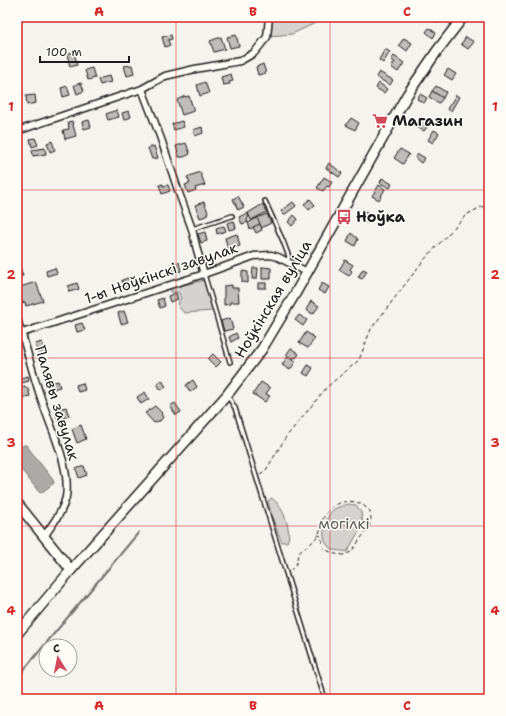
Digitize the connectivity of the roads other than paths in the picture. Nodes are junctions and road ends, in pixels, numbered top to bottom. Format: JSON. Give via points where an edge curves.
{"nodes":[{"id":1,"x":269,"y":17,"type":"edge"},
{"id":2,"x":463,"y":17,"type":"edge"},
{"id":3,"x":142,"y":89,"type":"junction"},
{"id":4,"x":17,"y":131,"type":"edge"},
{"id":5,"x":17,"y":145,"type":"edge"},
{"id":6,"x":264,"y":201,"type":"dead end"},
{"id":7,"x":232,"y":216,"type":"dead end"},
{"id":8,"x":192,"y":229,"type":"junction"},
{"id":9,"x":287,"y":261,"type":"junction"},
{"id":10,"x":307,"y":272,"type":"junction"},
{"id":11,"x":204,"y":274,"type":"junction"},
{"id":12,"x":17,"y":319,"type":"edge"},
{"id":13,"x":22,"y":333,"type":"junction"},
{"id":14,"x":230,"y":362,"type":"dead end"},
{"id":15,"x":227,"y":394,"type":"junction"},
{"id":16,"x":17,"y":504,"type":"edge"},
{"id":17,"x":44,"y":537,"type":"junction"},
{"id":18,"x":71,"y":570,"type":"junction"},
{"id":19,"x":17,"y":634,"type":"edge"},
{"id":20,"x":325,"y":699,"type":"edge"}],
"edges":[{"from":1,"to":3,"type":"street","via":[[267,37],[254,53],[240,61],[165,76]]},
{"from":2,"to":10,"type":"main road","name":"Ноўкінская вуліца","via":[[407,95]]},
{"from":3,"to":4,"type":"street"},
{"from":3,"to":8,"type":"street"},
{"from":4,"to":5,"type":"street"},
{"from":6,"to":9,"type":"lane","via":[[286,247],[289,257]]},
{"from":7,"to":8,"type":"lane"},
{"from":8,"to":11,"type":"street"},
{"from":9,"to":10,"type":"street","name":"1-ы Ноўкінскі завулак"},
{"from":9,"to":11,"type":"street","name":"1-ы Ноўкінскі завулак","via":[[271,255],[254,256]]},
{"from":10,"to":15,"type":"main road","name":"Ноўкінская вуліца","via":[[262,349]]},
{"from":11,"to":13,"type":"street","name":"1-ы Ноўкінскі завулак"},
{"from":11,"to":14,"type":"lane"},
{"from":12,"to":13,"type":"street","name":"Палявы завулак"},
{"from":13,"to":17,"type":"street","name":"Палявы завулак","via":[[40,397],[60,448],[67,485],[61,512]]},
{"from":15,"to":18,"type":"main road","name":"Ноўкінская вуліца"},
{"from":15,"to":20,"type":"lane","via":[[235,408]]},
{"from":16,"to":17,"type":"main road"},
{"from":17,"to":18,"type":"main road"},
{"from":18,"to":19,"type":"main road","name":"Ноўкінская вуліца"}]}
